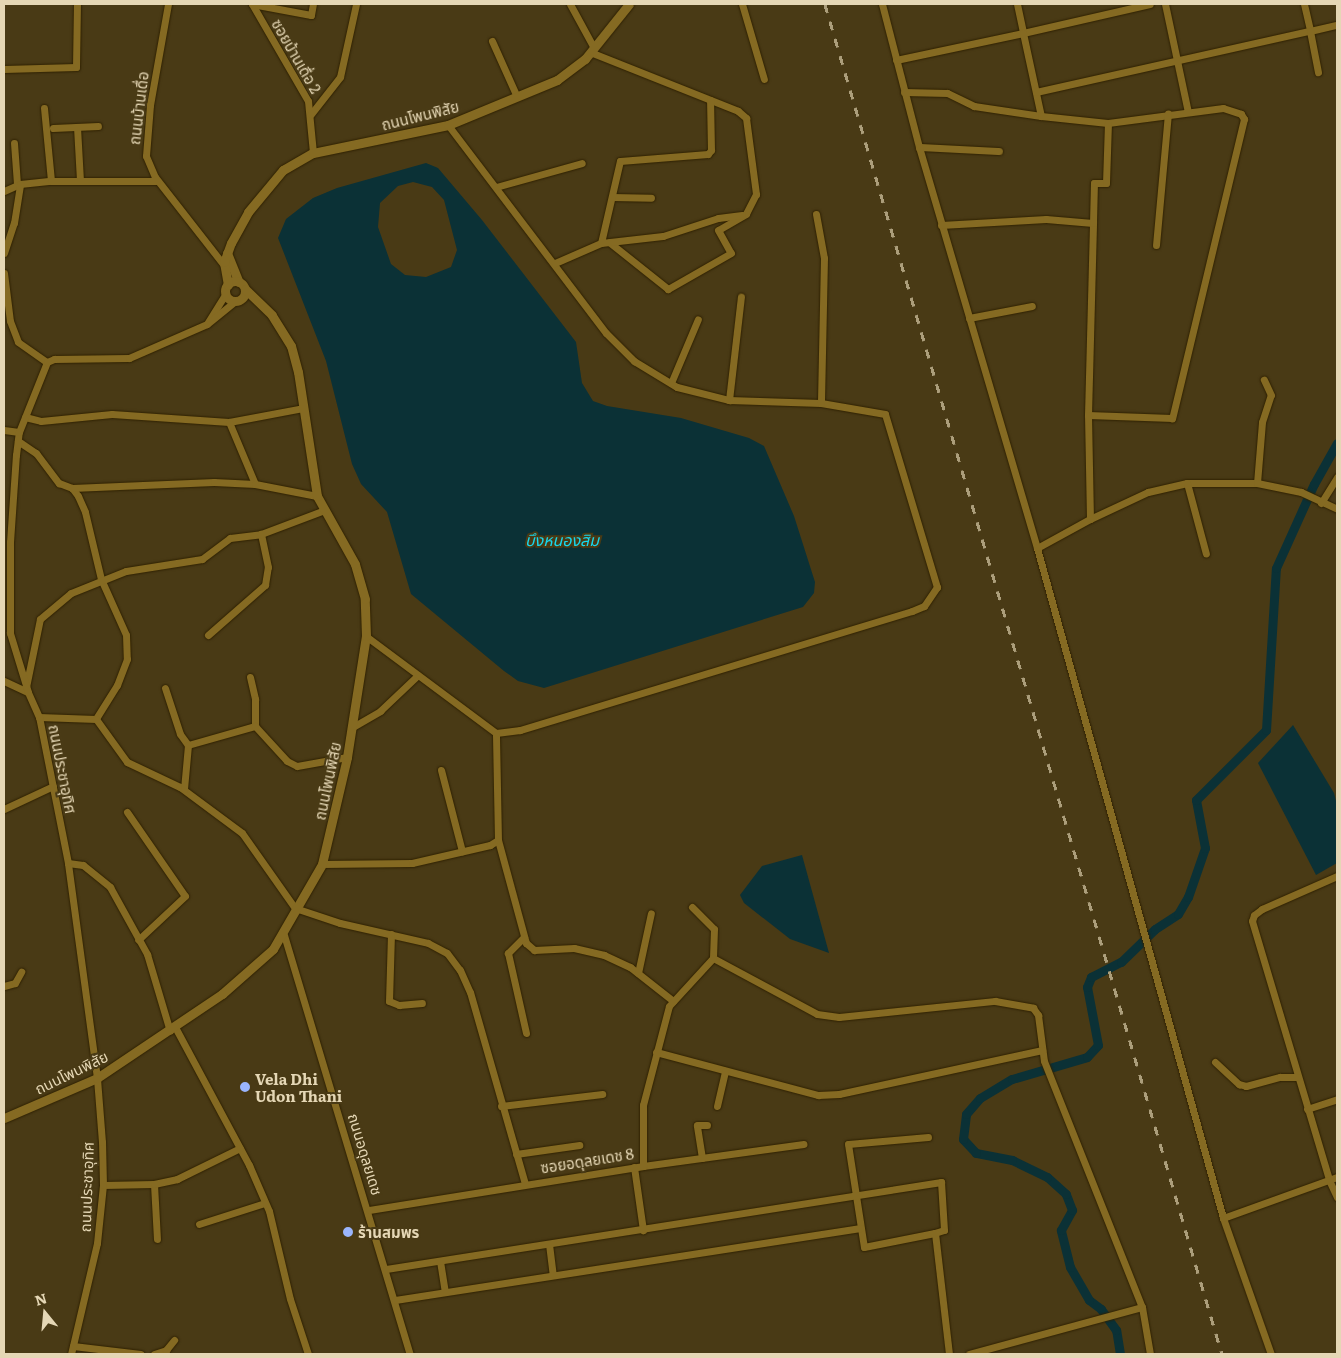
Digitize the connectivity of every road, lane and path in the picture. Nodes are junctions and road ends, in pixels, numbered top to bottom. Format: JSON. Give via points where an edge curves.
{"nodes":[{"id":1,"x":77,"y":4,"type":"edge"},
{"id":2,"x":168,"y":4,"type":"edge"},
{"id":3,"x":252,"y":4,"type":"edge"},
{"id":4,"x":313,"y":4,"type":"edge"},
{"id":5,"x":356,"y":4,"type":"edge"},
{"id":6,"x":570,"y":4,"type":"edge"},
{"id":7,"x":629,"y":4,"type":"edge"},
{"id":8,"x":742,"y":4,"type":"edge"},
{"id":9,"x":882,"y":4,"type":"edge"},
{"id":10,"x":1017,"y":4,"type":"edge"},
{"id":11,"x":1150,"y":4,"type":"edge"},
{"id":12,"x":1165,"y":4,"type":"edge"},
{"id":13,"x":1304,"y":4,"type":"edge"},
{"id":14,"x":1337,"y":25,"type":"edge"},
{"id":15,"x":1310,"y":31,"type":"junction"},
{"id":16,"x":1023,"y":33,"type":"junction"},
{"id":17,"x":492,"y":41,"type":"dead end"},
{"id":18,"x":592,"y":50,"type":"junction"},
{"id":19,"x":896,"y":60,"type":"junction"},
{"id":20,"x":1177,"y":60,"type":"junction"},
{"id":21,"x":4,"y":69,"type":"edge"},
{"id":22,"x":1318,"y":72,"type":"dead end"},
{"id":23,"x":764,"y":78,"type":"dead end"},
{"id":24,"x":904,"y":92,"type":"junction"},
{"id":25,"x":1036,"y":92,"type":"junction"},
{"id":26,"x":516,"y":96,"type":"junction"},
{"id":27,"x":710,"y":100,"type":"junction"},
{"id":28,"x":44,"y":108,"type":"dead end"},
{"id":29,"x":1188,"y":112,"type":"junction"},
{"id":30,"x":311,"y":114,"type":"junction"},
{"id":31,"x":1168,"y":114,"type":"junction"},
{"id":32,"x":1041,"y":116,"type":"junction"},
{"id":33,"x":1108,"y":124,"type":"junction"},
{"id":34,"x":448,"y":125,"type":"junction"},
{"id":35,"x":98,"y":126,"type":"dead end"},
{"id":36,"x":77,"y":127,"type":"junction"},
{"id":37,"x":53,"y":128,"type":"dead end"},
{"id":38,"x":14,"y":143,"type":"dead end"},
{"id":39,"x":919,"y":147,"type":"junction"},
{"id":40,"x":999,"y":152,"type":"dead end"},
{"id":41,"x":313,"y":153,"type":"junction"},
{"id":42,"x":582,"y":163,"type":"dead end"},
{"id":43,"x":51,"y":181,"type":"junction"},
{"id":44,"x":80,"y":181,"type":"junction"},
{"id":45,"x":157,"y":181,"type":"junction"},
{"id":46,"x":19,"y":184,"type":"junction"},
{"id":47,"x":496,"y":187,"type":"junction"},
{"id":48,"x":4,"y":191,"type":"edge"},
{"id":49,"x":612,"y":197,"type":"junction"},
{"id":50,"x":651,"y":198,"type":"dead end"},
{"id":51,"x":746,"y":214,"type":"junction"},
{"id":52,"x":816,"y":214,"type":"dead end"},
{"id":53,"x":1093,"y":223,"type":"junction"},
{"id":54,"x":941,"y":225,"type":"junction"},
{"id":55,"x":609,"y":242,"type":"junction"},
{"id":56,"x":601,"y":243,"type":"junction"},
{"id":57,"x":1156,"y":244,"type":"dead end"},
{"id":58,"x":4,"y":253,"type":"edge"},
{"id":59,"x":228,"y":253,"type":"junction"},
{"id":60,"x":555,"y":263,"type":"junction"},
{"id":61,"x":225,"y":268,"type":"junction"},
{"id":62,"x":4,"y":273,"type":"edge"},
{"id":63,"x":240,"y":281,"type":"junction"},
{"id":64,"x":227,"y":289,"type":"junction"},
{"id":65,"x":741,"y":297,"type":"dead end"},
{"id":66,"x":239,"y":300,"type":"junction"},
{"id":67,"x":1032,"y":306,"type":"dead end"},
{"id":68,"x":265,"y":307,"type":"junction"},
{"id":69,"x":969,"y":318,"type":"junction"},
{"id":70,"x":698,"y":319,"type":"dead end"},
{"id":71,"x":207,"y":324,"type":"junction"},
{"id":72,"x":46,"y":362,"type":"junction"},
{"id":73,"x":1264,"y":380,"type":"dead end"},
{"id":74,"x":671,"y":383,"type":"junction"},
{"id":75,"x":728,"y":400,"type":"junction"},
{"id":76,"x":821,"y":403,"type":"junction"},
{"id":77,"x":303,"y":408,"type":"junction"},
{"id":78,"x":1088,"y":415,"type":"junction"},
{"id":79,"x":25,"y":417,"type":"junction"},
{"id":80,"x":229,"y":422,"type":"junction"},
{"id":81,"x":4,"y":430,"type":"edge"},
{"id":82,"x":20,"y":432,"type":"junction"},
{"id":83,"x":18,"y":441,"type":"junction"},
{"id":84,"x":1337,"y":477,"type":"edge"},
{"id":85,"x":1187,"y":483,"type":"junction"},
{"id":86,"x":1257,"y":483,"type":"junction"},
{"id":87,"x":255,"y":484,"type":"junction"},
{"id":88,"x":72,"y":488,"type":"junction"},
{"id":89,"x":317,"y":496,"type":"junction"},
{"id":90,"x":1319,"y":502,"type":"junction"},
{"id":91,"x":1337,"y":509,"type":"edge"},
{"id":92,"x":325,"y":510,"type":"junction"},
{"id":93,"x":8,"y":512,"type":"edge"},
{"id":94,"x":1090,"y":519,"type":"junction"},
{"id":95,"x":261,"y":534,"type":"junction"},
{"id":96,"x":1037,"y":548,"type":"junction"},
{"id":97,"x":1206,"y":554,"type":"dead end"},
{"id":98,"x":101,"y":579,"type":"junction"},
{"id":99,"x":208,"y":635,"type":"dead end"},
{"id":100,"x":366,"y":636,"type":"junction"},
{"id":101,"x":418,"y":675,"type":"junction"},
{"id":102,"x":250,"y":677,"type":"dead end"},
{"id":103,"x":4,"y":681,"type":"edge"},
{"id":104,"x":165,"y":688,"type":"dead end"},
{"id":105,"x":27,"y":690,"type":"junction"},
{"id":106,"x":39,"y":717,"type":"junction"},
{"id":107,"x":96,"y":719,"type":"junction"},
{"id":108,"x":255,"y":726,"type":"junction"},
{"id":109,"x":351,"y":728,"type":"junction"},
{"id":110,"x":496,"y":733,"type":"junction"},
{"id":111,"x":188,"y":745,"type":"junction"},
{"id":112,"x":347,"y":757,"type":"junction"},
{"id":113,"x":441,"y":770,"type":"dead end"},
{"id":114,"x":53,"y":786,"type":"junction"},
{"id":115,"x":184,"y":789,"type":"junction"},
{"id":116,"x":4,"y":809,"type":"edge"},
{"id":117,"x":127,"y":812,"type":"dead end"},
{"id":118,"x":498,"y":840,"type":"junction"},
{"id":119,"x":462,"y":851,"type":"junction"},
{"id":120,"x":68,"y":863,"type":"junction"},
{"id":121,"x":322,"y":864,"type":"junction"},
{"id":122,"x":1337,"y":876,"type":"edge"},
{"id":123,"x":692,"y":907,"type":"dead end"},
{"id":124,"x":295,"y":908,"type":"junction"},
{"id":125,"x":651,"y":913,"type":"dead end"},
{"id":126,"x":391,"y":934,"type":"junction"},
{"id":127,"x":284,"y":935,"type":"junction"},
{"id":128,"x":524,"y":937,"type":"junction"},
{"id":129,"x":138,"y":940,"type":"junction"},
{"id":130,"x":714,"y":958,"type":"junction"},
{"id":131,"x":21,"y":972,"type":"dead end"},
{"id":132,"x":638,"y":973,"type":"junction"},
{"id":133,"x":4,"y":986,"type":"edge"},
{"id":134,"x":673,"y":1001,"type":"junction"},
{"id":135,"x":422,"y":1003,"type":"dead end"},
{"id":136,"x":173,"y":1029,"type":"junction"},
{"id":137,"x":526,"y":1033,"type":"dead end"},
{"id":138,"x":1042,"y":1050,"type":"junction"},
{"id":139,"x":656,"y":1052,"type":"junction"},
{"id":140,"x":1215,"y":1062,"type":"dead end"},
{"id":141,"x":725,"y":1071,"type":"junction"},
{"id":142,"x":1297,"y":1077,"type":"junction"},
{"id":143,"x":97,"y":1078,"type":"junction"},
{"id":144,"x":602,"y":1094,"type":"dead end"},
{"id":145,"x":1337,"y":1099,"type":"edge"},
{"id":146,"x":501,"y":1106,"type":"junction"},
{"id":147,"x":717,"y":1106,"type":"dead end"},
{"id":148,"x":1307,"y":1109,"type":"junction"},
{"id":149,"x":4,"y":1118,"type":"edge"},
{"id":150,"x":707,"y":1125,"type":"dead end"},
{"id":151,"x":928,"y":1137,"type":"dead end"},
{"id":152,"x":804,"y":1144,"type":"dead end"},
{"id":153,"x":579,"y":1145,"type":"dead end"},
{"id":154,"x":240,"y":1148,"type":"junction"},
{"id":155,"x":516,"y":1154,"type":"junction"},
{"id":156,"x":702,"y":1158,"type":"junction"},
{"id":157,"x":643,"y":1166,"type":"junction"},
{"id":158,"x":634,"y":1167,"type":"junction"},
{"id":159,"x":1337,"y":1177,"type":"edge"},
{"id":160,"x":1329,"y":1180,"type":"junction"},
{"id":161,"x":154,"y":1184,"type":"junction"},
{"id":162,"x":525,"y":1184,"type":"junction"},
{"id":163,"x":103,"y":1185,"type":"junction"},
{"id":164,"x":1337,"y":1197,"type":"edge"},
{"id":165,"x":854,"y":1198,"type":"junction"},
{"id":166,"x":265,"y":1203,"type":"junction"},
{"id":167,"x":369,"y":1210,"type":"junction"},
{"id":168,"x":1223,"y":1218,"type":"junction"},
{"id":169,"x":199,"y":1224,"type":"dead end"},
{"id":170,"x":860,"y":1228,"type":"junction"},
{"id":171,"x":644,"y":1230,"type":"junction"},
{"id":172,"x":935,"y":1233,"type":"junction"},
{"id":173,"x":157,"y":1239,"type":"dead end"},
{"id":174,"x":549,"y":1244,"type":"junction"},
{"id":175,"x":440,"y":1261,"type":"junction"},
{"id":176,"x":386,"y":1269,"type":"junction"},
{"id":177,"x":553,"y":1275,"type":"junction"},
{"id":178,"x":445,"y":1292,"type":"junction"},
{"id":179,"x":394,"y":1300,"type":"junction"},
{"id":180,"x":1142,"y":1307,"type":"junction"},
{"id":181,"x":174,"y":1340,"type":"dead end"},
{"id":182,"x":73,"y":1346,"type":"junction"},
{"id":183,"x":71,"y":1354,"type":"edge"},
{"id":184,"x":141,"y":1354,"type":"edge"},
{"id":185,"x":154,"y":1354,"type":"edge"},
{"id":186,"x":308,"y":1354,"type":"edge"},
{"id":187,"x":410,"y":1354,"type":"edge"},
{"id":188,"x":949,"y":1354,"type":"edge"},
{"id":189,"x":969,"y":1354,"type":"edge"},
{"id":190,"x":1150,"y":1354,"type":"edge"},
{"id":191,"x":1271,"y":1354,"type":"edge"}],
"edges":[{"from":1,"to":21,"type":"street","via":[[76,67]]},
{"from":2,"to":45,"type":"street","name":"ถนนบ้านเดื่อ","via":[[146,143],[149,169]]},
{"from":3,"to":4,"type":"street","via":[[311,15]]},
{"from":3,"to":30,"type":"street","name":"ซอยบ้านเดื่อ 2","via":[[305,95]]},
{"from":5,"to":30,"type":"street","via":[[340,77]]},
{"from":6,"to":18,"type":"street"},
{"from":7,"to":18,"type":"street","name":"ถนนโพนพิสัย"},
{"from":8,"to":23,"type":"street"},
{"from":9,"to":19,"type":"street"},
{"from":10,"to":16,"type":"street"},
{"from":11,"to":16,"type":"street"},
{"from":12,"to":20,"type":"street"},
{"from":13,"to":15,"type":"street"},
{"from":14,"to":15,"type":"street"},
{"from":15,"to":20,"type":"street"},
{"from":15,"to":22,"type":"street"},
{"from":16,"to":19,"type":"street"},
{"from":16,"to":25,"type":"street"},
{"from":17,"to":26,"type":"street"},
{"from":18,"to":26,"type":"street","name":"ถนนโพนพิสัย","via":[[574,69],[557,80]]},
{"from":18,"to":27,"type":"street"},
{"from":19,"to":24,"type":"street"},
{"from":20,"to":25,"type":"street"},
{"from":20,"to":29,"type":"street"},
{"from":24,"to":32,"type":"street","via":[[947,93],[974,106]]},
{"from":24,"to":39,"type":"street"},
{"from":25,"to":32,"type":"street"},
{"from":26,"to":34,"type":"street","name":"ถนนโพนพิสัย"},
{"from":27,"to":49,"type":"street","via":[[711,150],[708,154],[620,161]]},
{"from":27,"to":51,"type":"street","via":[[746,118],[756,194]]},
{"from":28,"to":43,"type":"street"},
{"from":29,"to":31,"type":"street"},
{"from":29,"to":78,"type":"street","via":[[1223,108],[1241,114],[1244,119],[1172,418]]},
{"from":30,"to":41,"type":"street","name":"ซอยบ้านเดื่อ 2"},
{"from":31,"to":33,"type":"street"},
{"from":31,"to":57,"type":"street"},
{"from":32,"to":33,"type":"street"},
{"from":33,"to":53,"type":"street","via":[[1106,183],[1094,183]]},
{"from":34,"to":41,"type":"street","name":"ถนนโพนพิสัย"},
{"from":34,"to":47,"type":"street"},
{"from":35,"to":36,"type":"street"},
{"from":36,"to":37,"type":"street"},
{"from":36,"to":44,"type":"street"},
{"from":38,"to":46,"type":"street"},
{"from":39,"to":40,"type":"street"},
{"from":39,"to":54,"type":"street"},
{"from":41,"to":59,"type":"street","name":"ถนนโพนพิสัย","via":[[283,170],[270,182],[248,212]]},
{"from":42,"to":47,"type":"street"},
{"from":43,"to":44,"type":"street"},
{"from":43,"to":46,"type":"street"},
{"from":44,"to":45,"type":"street"},
{"from":45,"to":61,"type":"street","name":"ถนนบ้านเดื่อ"},
{"from":46,"to":48,"type":"street"},
{"from":46,"to":58,"type":"street","via":[[14,223]]},
{"from":47,"to":60,"type":"street"},
{"from":49,"to":50,"type":"street"},
{"from":49,"to":56,"type":"street"},
{"from":51,"to":55,"type":"street","via":[[718,218],[663,236]]},
{"from":51,"to":55,"type":"street","via":[[718,230],[731,253],[668,290]]},
{"from":52,"to":76,"type":"street","via":[[824,258]]},
{"from":53,"to":54,"type":"street","via":[[1046,219]]},
{"from":53,"to":78,"type":"street"},
{"from":54,"to":69,"type":"street"},
{"from":55,"to":56,"type":"street"},
{"from":56,"to":60,"type":"street"},
{"from":59,"to":61,"type":"street","name":"ถนนโพนพิสัย"},
{"from":59,"to":63,"type":"street"},
{"from":60,"to":74,"type":"street","via":[[606,333],[634,361]]},
{"from":61,"to":63,"type":"street","name":"ถนนบ้านเดื่อ"},
{"from":61,"to":64,"type":"street"},
{"from":62,"to":72,"type":"street","via":[[10,321],[18,342]]},
{"from":63,"to":64,"type":"street"},
{"from":63,"to":66,"type":"street"},
{"from":63,"to":68,"type":"street","name":"ถนนโพนพิสัย"},
{"from":64,"to":66,"type":"street"},
{"from":64,"to":71,"type":"street"},
{"from":65,"to":75,"type":"street"},
{"from":66,"to":68,"type":"street"},
{"from":66,"to":71,"type":"street"},
{"from":67,"to":69,"type":"street"},
{"from":68,"to":77,"type":"street","name":"ถนนโพนพิสัย","via":[[283,328],[291,346]]},
{"from":69,"to":96,"type":"street"},
{"from":70,"to":74,"type":"street"},
{"from":71,"to":72,"type":"street","via":[[128,358],[54,359]]},
{"from":72,"to":79,"type":"street","name":"ถนนประชาอุทิศ"},
{"from":73,"to":86,"type":"street","via":[[1271,395],[1262,422]]},
{"from":74,"to":75,"type":"street"},
{"from":75,"to":76,"type":"street"},
{"from":76,"to":110,"type":"street","via":[[885,414],[937,587],[924,606],[520,730]]},
{"from":77,"to":80,"type":"street"},
{"from":77,"to":89,"type":"street","name":"ถนนโพนพิสัย"},
{"from":78,"to":94,"type":"street"},
{"from":79,"to":80,"type":"street","via":[[41,421],[112,414]]},
{"from":79,"to":82,"type":"street","name":"ถนนประชาอุทิศ"},
{"from":80,"to":87,"type":"street"},
{"from":81,"to":82,"type":"street"},
{"from":82,"to":83,"type":"street","name":"ถนนประชาอุทิศ"},
{"from":83,"to":88,"type":"street","via":[[36,453],[59,483]]},
{"from":83,"to":93,"type":"street","name":"ถนนประชาอุทิศ"},
{"from":84,"to":90,"type":"street"},
{"from":85,"to":86,"type":"street"},
{"from":85,"to":94,"type":"street","via":[[1141,494]]},
{"from":85,"to":97,"type":"street"},
{"from":86,"to":90,"type":"street","via":[[1305,494]]},
{"from":87,"to":88,"type":"street","via":[[112,484]]},
{"from":87,"to":89,"type":"street"},
{"from":88,"to":98,"type":"street","via":[[85,512]]},
{"from":89,"to":92,"type":"street","name":"ถนนโพนพิสัย"},
{"from":90,"to":91,"type":"street"},
{"from":92,"to":95,"type":"street"},
{"from":92,"to":100,"type":"street","name":"ถนนโพนพิสัย","via":[[355,564],[362,586]]},
{"from":93,"to":105,"type":"street","name":"ถนนประชาอุทิศ","via":[[8,612],[12,643]]},
{"from":94,"to":96,"type":"street"},
{"from":95,"to":98,"type":"street","via":[[230,538],[202,559],[126,571]]},
{"from":95,"to":99,"type":"street","via":[[268,567],[265,586]]},
{"from":96,"to":168,"type":"street"},
{"from":98,"to":105,"type":"street","via":[[70,593],[40,619]]},
{"from":98,"to":107,"type":"street","via":[[126,635],[128,649],[117,685]]},
{"from":100,"to":101,"type":"street"},
{"from":100,"to":109,"type":"street","name":"ถนนโพนพิสัย"},
{"from":101,"to":109,"type":"street","via":[[380,712]]},
{"from":101,"to":110,"type":"street"},
{"from":102,"to":108,"type":"street","via":[[256,699]]},
{"from":103,"to":105,"type":"street"},
{"from":104,"to":111,"type":"street","via":[[180,734]]},
{"from":105,"to":106,"type":"street","name":"ถนนประชาอุทิศ"},
{"from":106,"to":107,"type":"street"},
{"from":106,"to":114,"type":"street","name":"ถนนประชาอุทิศ"},
{"from":107,"to":115,"type":"street","via":[[127,762]]},
{"from":108,"to":111,"type":"street"},
{"from":108,"to":112,"type":"street","via":[[287,761],[297,766]]},
{"from":109,"to":112,"type":"street","name":"ถนนโพนพิสัย"},
{"from":110,"to":118,"type":"street"},
{"from":111,"to":115,"type":"street"},
{"from":112,"to":121,"type":"street","name":"ถนนโพนพิสัย"},
{"from":113,"to":119,"type":"street"},
{"from":114,"to":116,"type":"street"},
{"from":114,"to":120,"type":"street","name":"ถนนประชาอุทิศ"},
{"from":115,"to":124,"type":"street","via":[[252,843]]},
{"from":117,"to":129,"type":"street","via":[[185,896]]},
{"from":118,"to":119,"type":"street"},
{"from":118,"to":128,"type":"street"},
{"from":119,"to":121,"type":"street","via":[[412,863]]},
{"from":120,"to":129,"type":"street","via":[[83,864],[110,887]]},
{"from":120,"to":143,"type":"street","name":"ถนนประชาอุทิศ"},
{"from":121,"to":124,"type":"street","name":"ถนนโพนพิสัย"},
{"from":122,"to":142,"type":"street","via":[[1262,909],[1252,917]]},
{"from":123,"to":130,"type":"street","via":[[714,929]]},
{"from":124,"to":126,"type":"street"},
{"from":124,"to":127,"type":"street","name":"ถนนโพนพิสัย"},
{"from":125,"to":132,"type":"street"},
{"from":126,"to":135,"type":"street","via":[[389,1002],[399,1006]]},
{"from":126,"to":146,"type":"street","via":[[428,943],[447,953],[460,970],[470,992]]},
{"from":127,"to":136,"type":"street","name":"ถนนโพนพิสัย","via":[[260,962]]},
{"from":127,"to":167,"type":"street","name":"ถนนอดุลยเดช"},
{"from":128,"to":132,"type":"street","via":[[534,950],[574,948],[604,955]]},
{"from":128,"to":137,"type":"street","via":[[508,954]]},
{"from":129,"to":136,"type":"street"},
{"from":130,"to":134,"type":"street","name":"ซอยอดุลยเดช 8"},
{"from":130,"to":138,"type":"street","via":[[816,1014],[839,1017],[995,1001],[1033,1008],[1038,1015]]},
{"from":131,"to":133,"type":"street","via":[[16,982]]},
{"from":132,"to":134,"type":"street"},
{"from":134,"to":139,"type":"street","name":"ซอยอดุลยเดช 8"},
{"from":136,"to":143,"type":"street","name":"ถนนโพนพิสัย"},
{"from":136,"to":154,"type":"street"},
{"from":138,"to":141,"type":"street","via":[[839,1094],[818,1095]]},
{"from":138,"to":180,"type":"street"},
{"from":139,"to":141,"type":"street"},
{"from":139,"to":157,"type":"street","name":"ซอยอดุลยเดช 8","via":[[643,1105]]},
{"from":140,"to":142,"type":"street","via":[[1239,1084],[1246,1086],[1274,1078]]},
{"from":141,"to":147,"type":"street"},
{"from":142,"to":148,"type":"street"},
{"from":143,"to":149,"type":"street","name":"ถนนโพนพิสัย"},
{"from":143,"to":163,"type":"street","name":"ถนนประชาอุทิศ"},
{"from":144,"to":146,"type":"street"},
{"from":145,"to":148,"type":"street"},
{"from":146,"to":155,"type":"street"},
{"from":148,"to":160,"type":"street"},
{"from":150,"to":156,"type":"street","via":[[696,1125]]},
{"from":151,"to":165,"type":"street","via":[[848,1144]]},
{"from":152,"to":156,"type":"street"},
{"from":153,"to":155,"type":"street"},
{"from":154,"to":161,"type":"street","via":[[177,1179]]},
{"from":154,"to":166,"type":"street"},
{"from":155,"to":162,"type":"street"},
{"from":156,"to":157,"type":"street"},
{"from":157,"to":158,"type":"street","name":"ซอยอดุลยเดช 8"},
{"from":158,"to":162,"type":"street","name":"ซอยอดุลยเดช 8"},
{"from":158,"to":171,"type":"street"},
{"from":159,"to":160,"type":"street"},
{"from":160,"to":164,"type":"street"},
{"from":160,"to":168,"type":"street"},
{"from":161,"to":163,"type":"street"},
{"from":161,"to":173,"type":"street"},
{"from":162,"to":167,"type":"street","name":"ซอยอดุลยเดช 8"},
{"from":163,"to":182,"type":"street","name":"ถนนประชาอุทิศ","via":[[98,1243]]},
{"from":165,"to":170,"type":"street"},
{"from":165,"to":171,"type":"street"},
{"from":165,"to":172,"type":"street","via":[[942,1182],[944,1230]]},
{"from":166,"to":169,"type":"street"},
{"from":166,"to":186,"type":"street"},
{"from":167,"to":176,"type":"street","name":"ถนนอดุลยเดช"},
{"from":168,"to":191,"type":"street"},
{"from":170,"to":172,"type":"street","via":[[864,1247]]},
{"from":170,"to":177,"type":"street"},
{"from":171,"to":174,"type":"street"},
{"from":172,"to":188,"type":"street"},
{"from":174,"to":175,"type":"street"},
{"from":174,"to":177,"type":"street"},
{"from":175,"to":176,"type":"street"},
{"from":175,"to":178,"type":"street"},
{"from":176,"to":179,"type":"street","name":"ถนนอดุลยเดช"},
{"from":177,"to":178,"type":"street"},
{"from":178,"to":179,"type":"street"},
{"from":179,"to":187,"type":"street","name":"ถนนอดุลยเดช"},
{"from":180,"to":189,"type":"street"},
{"from":180,"to":190,"type":"street"},
{"from":181,"to":185,"type":"street","via":[[166,1350]]},
{"from":182,"to":183,"type":"street","name":"ถนนประชาอุทิศ"},
{"from":182,"to":184,"type":"street"}]}
